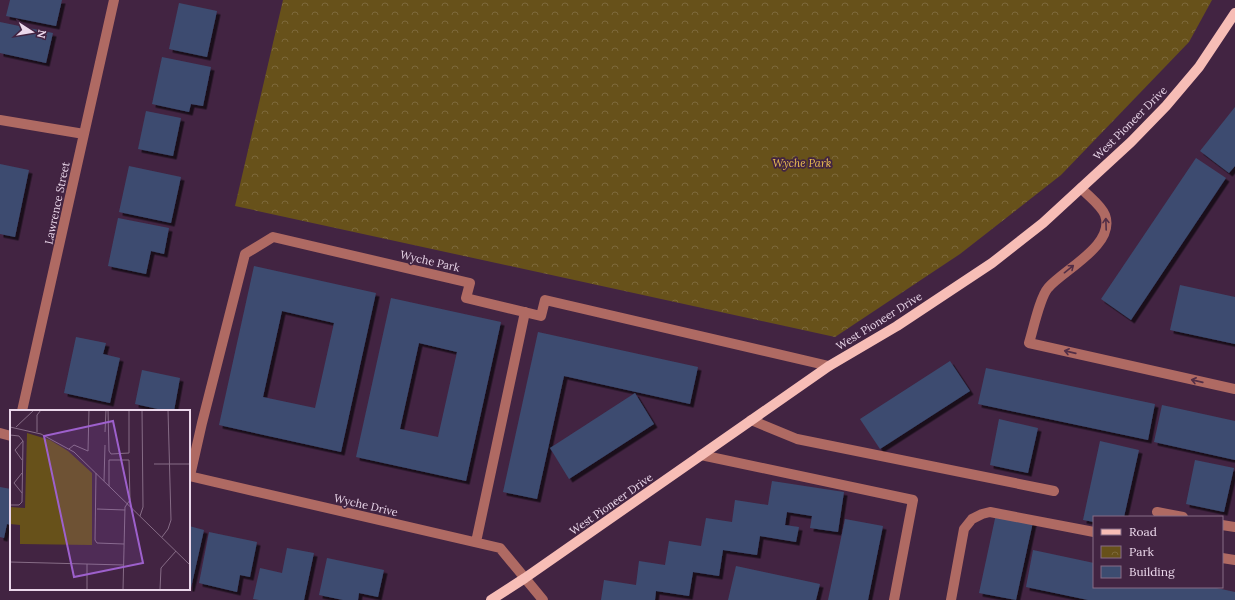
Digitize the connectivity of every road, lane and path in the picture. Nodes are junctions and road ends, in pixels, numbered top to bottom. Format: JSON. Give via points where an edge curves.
{"nodes":[{"id":1,"x":114,"y":0,"type":"edge"},
{"id":2,"x":1235,"y":13,"type":"edge"},
{"id":3,"x":0,"y":120,"type":"edge"},
{"id":4,"x":84,"y":134,"type":"junction"},
{"id":5,"x":1081,"y":188,"type":"junction"},
{"id":6,"x":525,"y":312,"type":"junction"},
{"id":7,"x":829,"y":366,"type":"junction"},
{"id":8,"x":1235,"y":389,"type":"edge"},
{"id":9,"x":22,"y":410,"type":"edge"},
{"id":10,"x":751,"y":420,"type":"junction"},
{"id":11,"x":0,"y":433,"type":"edge"},
{"id":12,"x":10,"y":436,"type":"edge"},
{"id":13,"x":701,"y":455,"type":"junction"},
{"id":14,"x":190,"y":476,"type":"edge"},
{"id":15,"x":1054,"y":491,"type":"dead end"},
{"id":16,"x":1157,"y":512,"type":"dead end"},
{"id":17,"x":1178,"y":516,"type":"edge"},
{"id":18,"x":1223,"y":525,"type":"edge"},
{"id":19,"x":1235,"y":527,"type":"edge"},
{"id":20,"x":1093,"y":532,"type":"edge"},
{"id":21,"x":476,"y":542,"type":"junction"},
{"id":22,"x":1223,"y":558,"type":"edge"},
{"id":23,"x":1235,"y":560,"type":"edge"},
{"id":24,"x":526,"y":578,"type":"junction"},
{"id":25,"x":491,"y":600,"type":"edge"},
{"id":26,"x":543,"y":600,"type":"edge"},
{"id":27,"x":894,"y":600,"type":"edge"},
{"id":28,"x":951,"y":600,"type":"edge"}],
"edges":[{"from":1,"to":4,"type":"street","name":"Lawrence Street"},
{"from":2,"to":5,"type":"main road","name":"West Pioneer Drive","via":[[1199,67],[1166,106]]},
{"from":3,"to":4,"type":"street"},
{"from":4,"to":9,"type":"street","name":"Lawrence Street"},
{"from":5,"to":7,"type":"main road","name":"West Pioneer Drive","via":[[1043,223],[992,263],[897,326]]},
{"from":8,"to":5,"type":"street","one_way":true,"via":[[1029,343],[1046,289],[1092,251],[1106,231],[1105,215]]},
{"from":6,"to":7,"type":"street","name":"Wyche Park","via":[[542,316],[545,300]]},
{"from":6,"to":14,"type":"street","name":"Wyche Park","via":[[466,298],[470,283],[272,237],[245,254]]},
{"from":6,"to":21,"type":"street"},
{"from":7,"to":10,"type":"main road","name":"West Pioneer Drive"},
{"from":10,"to":13,"type":"main road","name":"West Pioneer Drive"},
{"from":10,"to":15,"type":"street","via":[[797,439]]},
{"from":11,"to":12,"type":"street"},
{"from":13,"to":24,"type":"main road","name":"West Pioneer Drive"},
{"from":13,"to":27,"type":"street","via":[[913,500]]},
{"from":14,"to":21,"type":"street","name":"Wyche Drive"},
{"from":16,"to":17,"type":"street"},
{"from":18,"to":19,"type":"street"},
{"from":20,"to":28,"type":"street","via":[[990,512],[982,514],[972,519],[964,529]]},
{"from":21,"to":24,"type":"street","name":"Wyche Drive","via":[[500,548]]},
{"from":22,"to":23,"type":"street"},
{"from":24,"to":25,"type":"main road","name":"West Pioneer Drive"},
{"from":24,"to":26,"type":"street","name":"Wyche Drive"}]}
